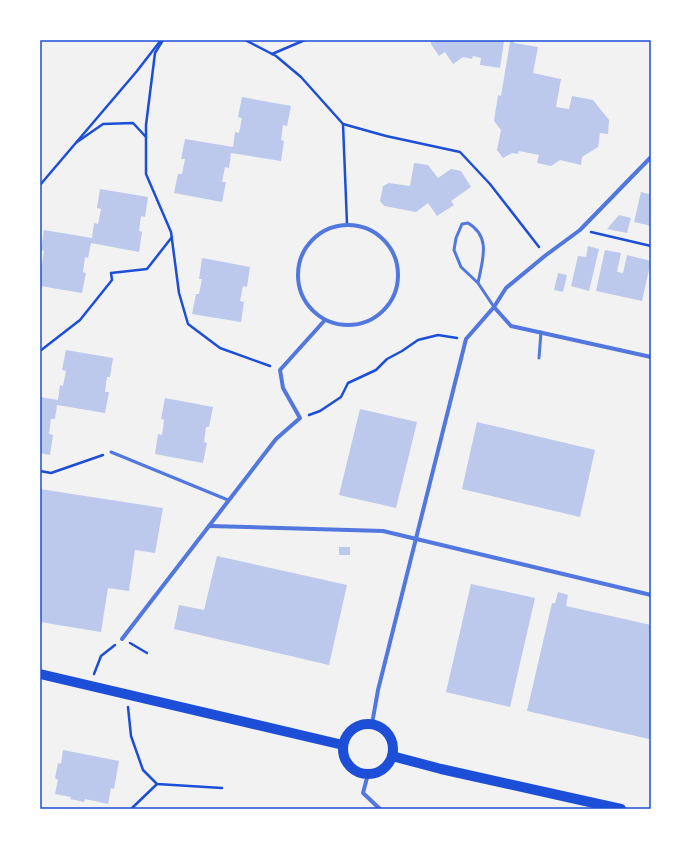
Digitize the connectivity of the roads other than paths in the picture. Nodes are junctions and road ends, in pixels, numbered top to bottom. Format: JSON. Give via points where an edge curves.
{"nodes":[{"id":1,"x":651,"y":157,"type":"edge"},
{"id":2,"x":478,"y":283,"type":"junction"},
{"id":3,"x":494,"y":307,"type":"junction"},
{"id":4,"x":325,"y":320,"type":"junction"},
{"id":5,"x":541,"y":332,"type":"junction"},
{"id":6,"x":651,"y":357,"type":"edge"},
{"id":7,"x":539,"y":358,"type":"dead end"},
{"id":8,"x":111,"y":452,"type":"road end"},
{"id":9,"x":228,"y":500,"type":"junction"},
{"id":10,"x":209,"y":526,"type":"junction"},
{"id":11,"x":416,"y":540,"type":"junction"},
{"id":12,"x":651,"y":595,"type":"edge"},
{"id":13,"x":122,"y":639,"type":"road end"},
{"id":14,"x":40,"y":674,"type":"edge"},
{"id":15,"x":372,"y":724,"type":"junction"},
{"id":16,"x":343,"y":745,"type":"junction"},
{"id":17,"x":392,"y":756,"type":"junction"},
{"id":18,"x":368,"y":774,"type":"junction"},
{"id":19,"x":380,"y":809,"type":"edge"},
{"id":20,"x":621,"y":809,"type":"edge"}],
"edges":[{"from":1,"to":3,"type":"street","via":[[580,230],[506,288]]},
{"from":2,"to":2,"type":"lane","via":[[484,251],[483,240],[476,228],[468,223],[462,224],[454,250],[461,267]]},
{"from":2,"to":3,"type":"lane"},
{"from":3,"to":5,"type":"street","via":[[511,326]]},
{"from":3,"to":11,"type":"street","via":[[466,339]]},
{"from":4,"to":4,"type":"street","via":[[312,310],[302,296],[298,280],[299,263],[305,248],[316,236],[331,227],[347,224],[362,226],[388,243],[395,256],[398,286],[392,300],[382,312],[370,320],[355,325]]},
{"from":4,"to":9,"type":"street","via":[[280,370],[283,388],[300,418],[276,439]]},
{"from":5,"to":6,"type":"street"},
{"from":5,"to":7,"type":"lane"},
{"from":8,"to":9,"type":"lane"},
{"from":9,"to":10,"type":"street"},
{"from":10,"to":11,"type":"street","via":[[383,532]]},
{"from":10,"to":13,"type":"street"},
{"from":11,"to":12,"type":"street"},
{"from":11,"to":15,"type":"street","via":[[378,690]]},
{"from":14,"to":16,"type":"main road"},
{"from":15,"to":16,"type":"main road","via":[[356,726],[345,737]]},
{"from":15,"to":17,"type":"main road","via":[[387,732],[393,748]]},
{"from":16,"to":18,"type":"main road","via":[[345,759],[349,765],[354,770]]},
{"from":17,"to":18,"type":"main road","via":[[383,769]]},
{"from":17,"to":20,"type":"main road"},
{"from":18,"to":19,"type":"street","via":[[363,792]]}]}
